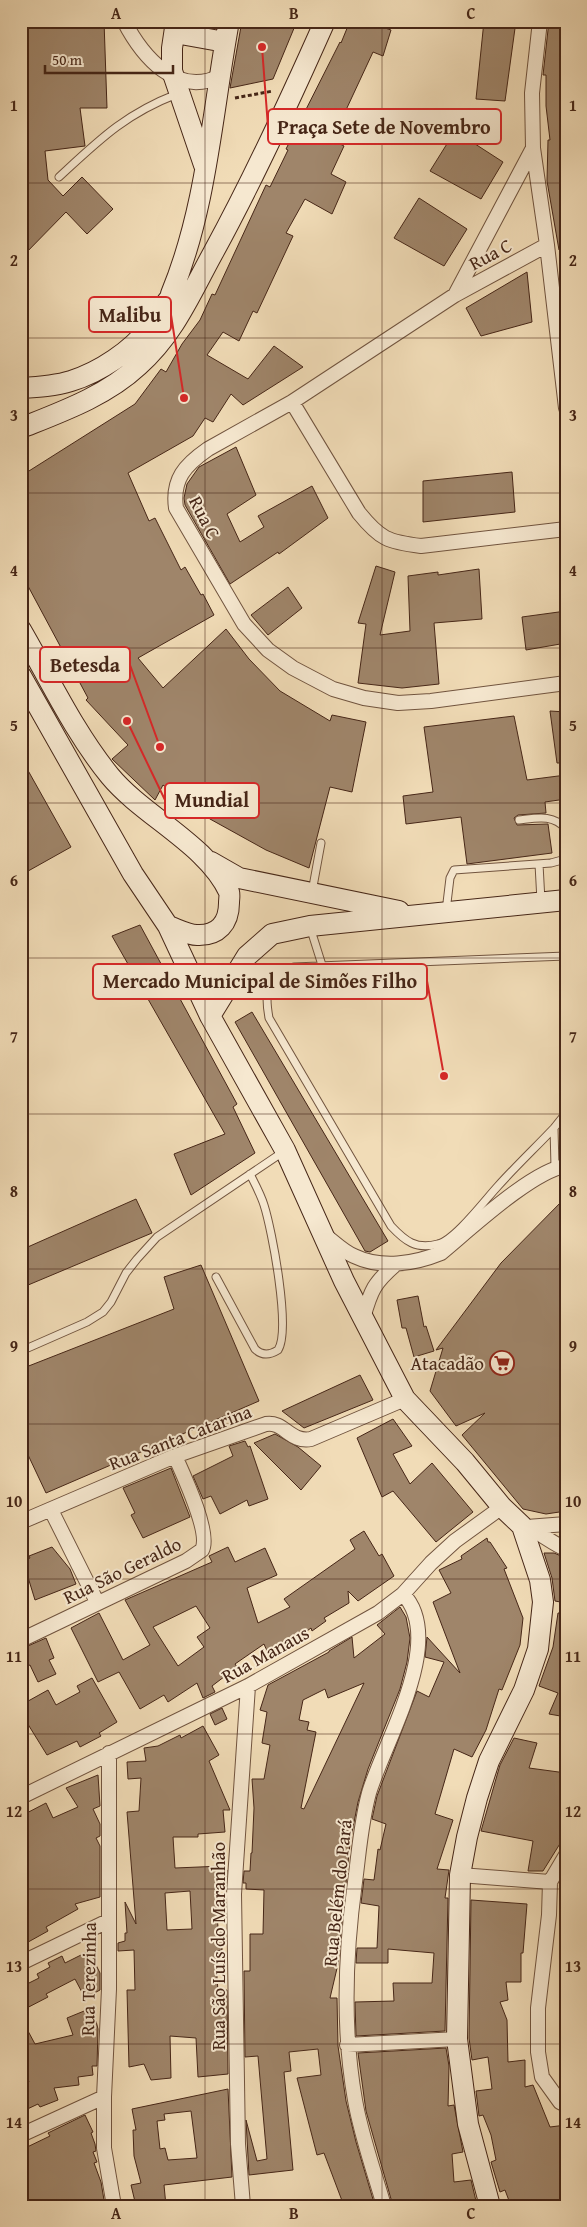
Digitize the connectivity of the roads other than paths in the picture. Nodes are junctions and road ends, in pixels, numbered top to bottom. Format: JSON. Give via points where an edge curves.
{"nodes":[{"id":1,"x":124,"y":21,"type":"edge"},
{"id":2,"x":229,"y":21,"type":"edge"},
{"id":3,"x":325,"y":21,"type":"edge"},
{"id":4,"x":540,"y":21,"type":"edge"},
{"id":5,"x":175,"y":27,"type":"edge"},
{"id":6,"x":225,"y":42,"type":"junction"},
{"id":7,"x":220,"y":76,"type":"junction"},
{"id":8,"x":177,"y":85,"type":"junction"},
{"id":9,"x":533,"y":148,"type":"junction"},
{"id":10,"x":206,"y":170,"type":"junction"},
{"id":11,"x":59,"y":178,"type":"dead end"},
{"id":12,"x":547,"y":245,"type":"junction"},
{"id":13,"x":200,"y":277,"type":"junction"},
{"id":14,"x":171,"y":294,"type":"junction"},
{"id":15,"x":455,"y":294,"type":"junction"},
{"id":16,"x":21,"y":388,"type":"edge"},
{"id":17,"x":292,"y":402,"type":"junction"},
{"id":18,"x":566,"y":408,"type":"edge"},
{"id":19,"x":21,"y":428,"type":"edge"},
{"id":20,"x":566,"y":529,"type":"edge"},
{"id":21,"x":21,"y":630,"type":"edge"},
{"id":22,"x":21,"y":676,"type":"edge"},
{"id":23,"x":566,"y":683,"type":"edge"},
{"id":24,"x":519,"y":820,"type":"dead end"},
{"id":25,"x":566,"y":829,"type":"edge"},
{"id":26,"x":321,"y":843,"type":"dead end"},
{"id":27,"x":566,"y":856,"type":"edge"},
{"id":28,"x":204,"y":858,"type":"junction"},
{"id":29,"x":538,"y":864,"type":"junction"},
{"id":30,"x":311,"y":894,"type":"junction"},
{"id":31,"x":566,"y":900,"type":"edge"},
{"id":32,"x":541,"y":903,"type":"junction"},
{"id":33,"x":446,"y":912,"type":"junction"},
{"id":34,"x":418,"y":915,"type":"junction"},
{"id":35,"x":334,"y":924,"type":"junction"},
{"id":36,"x":168,"y":926,"type":"junction"},
{"id":37,"x":310,"y":926,"type":"junction"},
{"id":38,"x":566,"y":956,"type":"edge"},
{"id":39,"x":322,"y":965,"type":"junction"},
{"id":40,"x":210,"y":1016,"type":"junction"},
{"id":41,"x":566,"y":1113,"type":"edge"},
{"id":42,"x":554,"y":1128,"type":"junction"},
{"id":43,"x":285,"y":1150,"type":"junction"},
{"id":44,"x":560,"y":1166,"type":"edge"},
{"id":45,"x":250,"y":1174,"type":"junction"},
{"id":46,"x":325,"y":1236,"type":"junction"},
{"id":47,"x":396,"y":1264,"type":"junction"},
{"id":48,"x":216,"y":1277,"type":"dead end"},
{"id":49,"x":363,"y":1318,"type":"junction"},
{"id":50,"x":21,"y":1351,"type":"edge"},
{"id":51,"x":406,"y":1398,"type":"junction"},
{"id":52,"x":175,"y":1456,"type":"junction"},
{"id":53,"x":502,"y":1507,"type":"junction"},
{"id":54,"x":51,"y":1510,"type":"junction"},
{"id":55,"x":21,"y":1522,"type":"edge"},
{"id":56,"x":566,"y":1524,"type":"edge"},
{"id":57,"x":524,"y":1527,"type":"junction"},
{"id":58,"x":566,"y":1549,"type":"edge"},
{"id":59,"x":403,"y":1594,"type":"junction"},
{"id":60,"x":97,"y":1602,"type":"junction"},
{"id":61,"x":21,"y":1640,"type":"edge"},
{"id":62,"x":248,"y":1686,"type":"junction"},
{"id":63,"x":109,"y":1753,"type":"junction"},
{"id":64,"x":21,"y":1797,"type":"edge"},
{"id":65,"x":566,"y":1854,"type":"edge"},
{"id":66,"x":460,"y":1875,"type":"junction"},
{"id":67,"x":550,"y":1882,"type":"junction"},
{"id":68,"x":108,"y":1921,"type":"junction"},
{"id":69,"x":21,"y":1963,"type":"edge"},
{"id":70,"x":457,"y":2039,"type":"junction"},
{"id":71,"x":347,"y":2044,"type":"junction"},
{"id":72,"x":104,"y":2096,"type":"junction"},
{"id":73,"x":566,"y":2105,"type":"edge"},
{"id":74,"x":21,"y":2134,"type":"edge"},
{"id":75,"x":114,"y":2206,"type":"edge"},
{"id":76,"x":243,"y":2206,"type":"edge"},
{"id":77,"x":384,"y":2206,"type":"edge"},
{"id":78,"x":490,"y":2206,"type":"edge"}],
"edges":[{"from":1,"to":8,"type":"street","via":[[141,49]]},
{"from":2,"to":6,"type":"main road"},
{"from":3,"to":13,"type":"main road","via":[[296,87]]},
{"from":4,"to":9,"type":"street","via":[[532,93]]},
{"from":5,"to":6,"type":"main road"},
{"from":5,"to":8,"type":"main road","via":[[172,60]]},
{"from":6,"to":7,"type":"main road"},
{"from":7,"to":8,"type":"street","via":[[210,82]]},
{"from":7,"to":10,"type":"main road"},
{"from":8,"to":10,"type":"main road"},
{"from":8,"to":11,"type":"lane","via":[[107,132]]},
{"from":9,"to":12,"type":"street"},
{"from":9,"to":15,"type":"street"},
{"from":10,"to":14,"type":"main road","via":[[197,216]]},
{"from":12,"to":15,"type":"street","name":"Rua C"},
{"from":12,"to":18,"type":"street"},
{"from":13,"to":14,"type":"main road"},
{"from":13,"to":19,"type":"main road","via":[[180,316],[159,346],[136,368],[70,409]]},
{"from":14,"to":16,"type":"main road","via":[[150,328],[127,350],[103,366],[72,381]]},
{"from":15,"to":17,"type":"street","name":"Rua C"},
{"from":17,"to":20,"type":"street","via":[[359,513],[384,538],[399,544],[421,546]]},
{"from":17,"to":23,"type":"street","name":"Rua C","via":[[197,457],[181,474],[174,497],[176,508],[244,624],[268,650],[293,668],[333,689],[364,698],[398,702],[431,701]]},
{"from":21,"to":28,"type":"main road","via":[[84,740],[110,776],[136,802]]},
{"from":22,"to":36,"type":"main road","via":[[133,874]]},
{"from":24,"to":25,"type":"lane","via":[[550,818],[559,821]]},
{"from":26,"to":30,"type":"lane"},
{"from":27,"to":29,"type":"lane","via":[[562,860]]},
{"from":28,"to":30,"type":"main road","via":[[239,878]]},
{"from":28,"to":36,"type":"main road","via":[[230,894],[229,914],[221,928],[209,934],[195,935]]},
{"from":29,"to":32,"type":"lane"},
{"from":29,"to":33,"type":"lane","via":[[454,870]]},
{"from":30,"to":34,"type":"main road"},
{"from":30,"to":35,"type":"main road"},
{"from":31,"to":32,"type":"main road"},
{"from":32,"to":33,"type":"main road"},
{"from":33,"to":34,"type":"main road"},
{"from":34,"to":35,"type":"main road"},
{"from":35,"to":37,"type":"main road"},
{"from":36,"to":40,"type":"main road"},
{"from":37,"to":39,"type":"lane"},
{"from":37,"to":40,"type":"main road","via":[[272,934],[247,956]]},
{"from":38,"to":39,"type":"lane"},
{"from":39,"to":42,"type":"lane","via":[[294,968],[273,980],[265,997],[269,1018],[392,1226],[404,1240],[416,1245],[440,1244]]},
{"from":40,"to":43,"type":"main road"},
{"from":41,"to":42,"type":"lane"},
{"from":42,"to":44,"type":"lane"},
{"from":43,"to":45,"type":"lane"},
{"from":43,"to":46,"type":"main road"},
{"from":44,"to":47,"type":"street","via":[[534,1178],[441,1253],[425,1260]]},
{"from":45,"to":48,"type":"lane","via":[[263,1203],[277,1261],[283,1337],[278,1350],[266,1354],[255,1349]]},
{"from":45,"to":50,"type":"lane","via":[[157,1237],[132,1266],[103,1312]]},
{"from":46,"to":47,"type":"street","via":[[353,1256],[374,1263]]},
{"from":46,"to":49,"type":"main road"},
{"from":47,"to":49,"type":"street","via":[[370,1291]]},
{"from":49,"to":51,"type":"main road"},
{"from":51,"to":52,"type":"street","name":"Rua Santa Catarina","via":[[311,1439],[299,1440],[271,1423]]},
{"from":51,"to":53,"type":"main road"},
{"from":52,"to":54,"type":"street","name":"Rua Santa Catarina"},
{"from":52,"to":60,"type":"street","name":"Rua São Geraldo","via":[[198,1508],[204,1542],[202,1550],[186,1561]]},
{"from":53,"to":57,"type":"main road"},
{"from":53,"to":59,"type":"street","name":"Rua Manaus","via":[[449,1547]]},
{"from":54,"to":55,"type":"street","name":"Rua Santa Catarina"},
{"from":54,"to":60,"type":"street"},
{"from":56,"to":57,"type":"street"},
{"from":57,"to":58,"type":"street"},
{"from":57,"to":66,"type":"main road","via":[[543,1602],[538,1649],[524,1690],[486,1770]]},
{"from":59,"to":62,"type":"street","name":"Rua Manaus","via":[[371,1617]]},
{"from":59,"to":71,"type":"street","name":"Rua Belém do Pará","via":[[417,1617],[419,1650],[363,1819],[348,1937]]},
{"from":60,"to":61,"type":"street","name":"Rua São Geraldo"},
{"from":62,"to":63,"type":"street","name":"Rua Manaus"},
{"from":62,"to":76,"type":"street","name":"Rua São Luís do Maranhão","via":[[234,1894],[238,2144]]},
{"from":63,"to":64,"type":"street","name":"Rua Manaus"},
{"from":63,"to":68,"type":"street","name":"Rua Terezinha"},
{"from":65,"to":67,"type":"street"},
{"from":66,"to":67,"type":"street"},
{"from":66,"to":70,"type":"main road"},
{"from":67,"to":73,"type":"street","via":[[538,2008],[538,2052],[542,2077],[560,2102]]},
{"from":68,"to":69,"type":"street"},
{"from":68,"to":72,"type":"street","name":"Rua Terezinha"},
{"from":70,"to":71,"type":"street"},
{"from":70,"to":78,"type":"main road","via":[[468,2124]]},
{"from":71,"to":77,"type":"street","name":"Rua Belém do Pará","via":[[355,2102]]},
{"from":72,"to":74,"type":"street"},
{"from":72,"to":75,"type":"street","name":"Rua Terezinha","via":[[104,2148]]}]}
